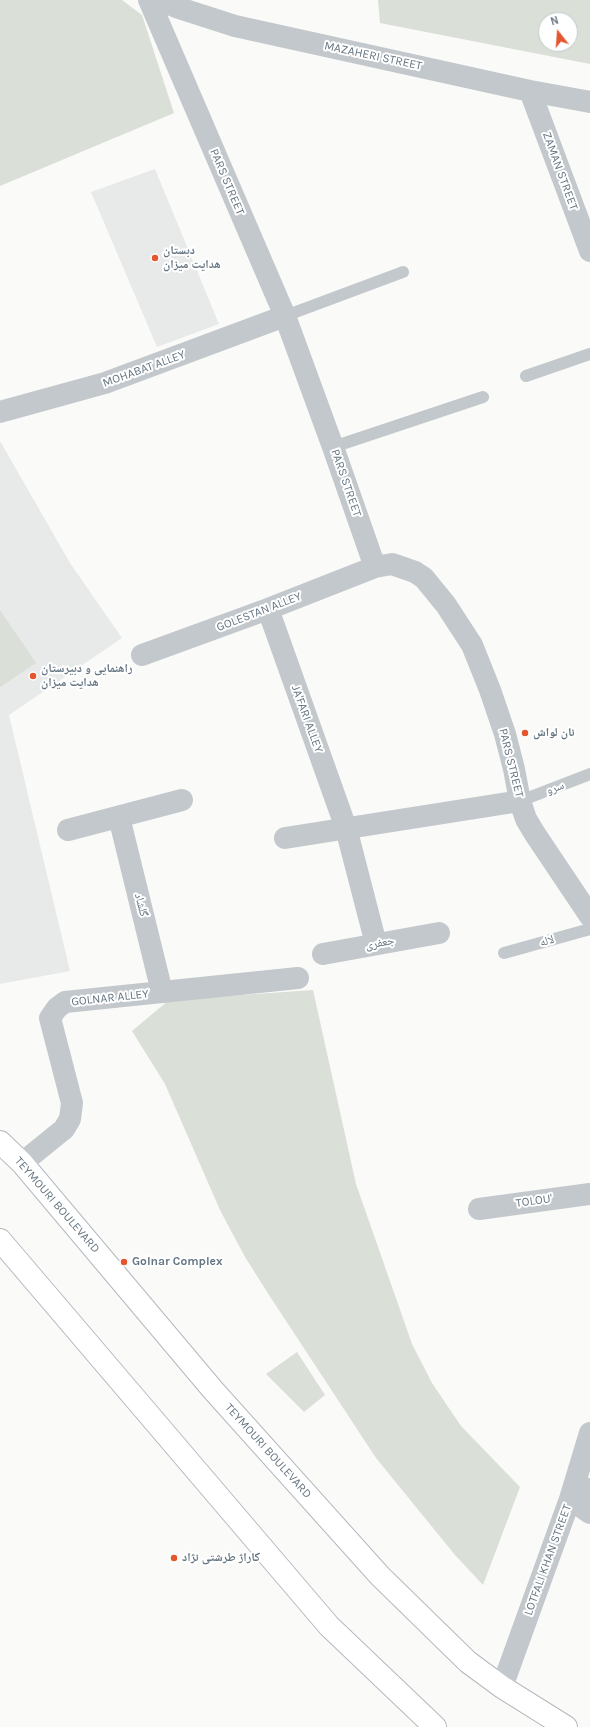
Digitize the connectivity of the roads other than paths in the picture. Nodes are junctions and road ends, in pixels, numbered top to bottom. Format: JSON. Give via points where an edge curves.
{"nodes":[{"id":1,"x":149,"y":0,"type":"edge"},
{"id":2,"x":160,"y":0,"type":"edge"},
{"id":3,"x":530,"y":91,"type":"junction"},
{"id":4,"x":590,"y":102,"type":"edge"},
{"id":5,"x":590,"y":251,"type":"edge"},
{"id":6,"x":403,"y":272,"type":"dead end"},
{"id":7,"x":285,"y":316,"type":"junction"},
{"id":8,"x":590,"y":354,"type":"edge"},
{"id":9,"x":526,"y":376,"type":"dead end"},
{"id":10,"x":483,"y":397,"type":"dead end"},
{"id":11,"x":0,"y":412,"type":"edge"},
{"id":12,"x":333,"y":447,"type":"junction"},
{"id":13,"x":375,"y":567,"type":"junction"},
{"id":14,"x":268,"y":610,"type":"junction"},
{"id":15,"x":142,"y":655,"type":"dead end"},
{"id":16,"x":590,"y":774,"type":"edge"},
{"id":17,"x":182,"y":800,"type":"dead end"},
{"id":18,"x":520,"y":801,"type":"junction"},
{"id":19,"x":119,"y":817,"type":"junction"},
{"id":20,"x":346,"y":828,"type":"junction"},
{"id":21,"x":68,"y":830,"type":"dead end"},
{"id":22,"x":285,"y":838,"type":"dead end"},
{"id":23,"x":590,"y":916,"type":"edge"},
{"id":24,"x":590,"y":929,"type":"edge"},
{"id":25,"x":438,"y":933,"type":"dead end"},
{"id":26,"x":376,"y":944,"type":"junction"},
{"id":27,"x":504,"y":953,"type":"dead end"},
{"id":28,"x":322,"y":954,"type":"dead end"},
{"id":29,"x":298,"y":978,"type":"dead end"},
{"id":30,"x":162,"y":992,"type":"junction"},
{"id":31,"x":0,"y":1142,"type":"edge"},
{"id":32,"x":22,"y":1163,"type":"junction"},
{"id":33,"x":590,"y":1194,"type":"edge"},
{"id":34,"x":479,"y":1209,"type":"dead end"},
{"id":35,"x":0,"y":1240,"type":"edge"},
{"id":36,"x":590,"y":1433,"type":"edge"},
{"id":37,"x":590,"y":1489,"type":"edge"},
{"id":38,"x":570,"y":1499,"type":"junction"},
{"id":39,"x":590,"y":1513,"type":"edge"},
{"id":40,"x":502,"y":1687,"type":"junction"},
{"id":41,"x":432,"y":1726,"type":"edge"},
{"id":42,"x":566,"y":1727,"type":"edge"}],
"edges":[{"from":1,"to":7,"type":"street","name":"PARS STREET"},
{"from":2,"to":3,"type":"street","name":"MAZAHERI STREET","via":[[235,26]]},
{"from":3,"to":4,"type":"street","name":"MAZAHERI STREET"},
{"from":3,"to":5,"type":"street","name":"ZAMAN STREET"},
{"from":6,"to":7,"type":"lane"},
{"from":7,"to":11,"type":"street","name":"MOHABAT ALLEY","via":[[105,383]]},
{"from":7,"to":12,"type":"street","name":"PARS STREET"},
{"from":8,"to":9,"type":"lane"},
{"from":10,"to":12,"type":"lane"},
{"from":12,"to":13,"type":"street","name":"PARS STREET"},
{"from":13,"to":14,"type":"street","name":"GOLESTAN ALLEY"},
{"from":13,"to":18,"type":"street","name":"PARS STREET","via":[[392,564],[424,578],[446,605],[468,639],[505,734]]},
{"from":14,"to":15,"type":"street","name":"GOLESTAN ALLEY"},
{"from":14,"to":20,"type":"street","name":"JA'FARI ALLEY"},
{"from":16,"to":18,"type":"lane","name":"سرو"},
{"from":17,"to":19,"type":"street"},
{"from":18,"to":20,"type":"street"},
{"from":18,"to":23,"type":"street","name":"PARS STREET","via":[[535,834]]},
{"from":19,"to":21,"type":"street"},
{"from":19,"to":30,"type":"street","name":"گلشاد"},
{"from":20,"to":22,"type":"street"},
{"from":20,"to":26,"type":"street","name":"JA'FARI ALLEY"},
{"from":24,"to":27,"type":"lane","name":"لاله"},
{"from":25,"to":26,"type":"street","name":"جعفری"},
{"from":26,"to":28,"type":"street","name":"جعفری"},
{"from":29,"to":30,"type":"street","name":"GOLNAR ALLEY"},
{"from":30,"to":32,"type":"street","name":"GOLNAR ALLEY","via":[[65,1002],[57,1008],[50,1018],[72,1103],[70,1119],[64,1129]]},
{"from":31,"to":32,"type":"main road","name":"TEYMOURI BOULEVARD"},
{"from":32,"to":40,"type":"main road","name":"TEYMOURI BOULEVARD","via":[[213,1390],[380,1576],[468,1662]]},
{"from":33,"to":34,"type":"street","name":"TOLOU'"},
{"from":35,"to":41,"type":"main road","via":[[329,1626]]},
{"from":36,"to":38,"type":"street","name":"LOTFALI KHAN STREET"},
{"from":37,"to":38,"type":"street"},
{"from":38,"to":39,"type":"street"},
{"from":38,"to":40,"type":"street","name":"LOTFALI KHAN STREET"},
{"from":40,"to":42,"type":"main road","name":"TEYMOURI BOULEVARD"}]}
